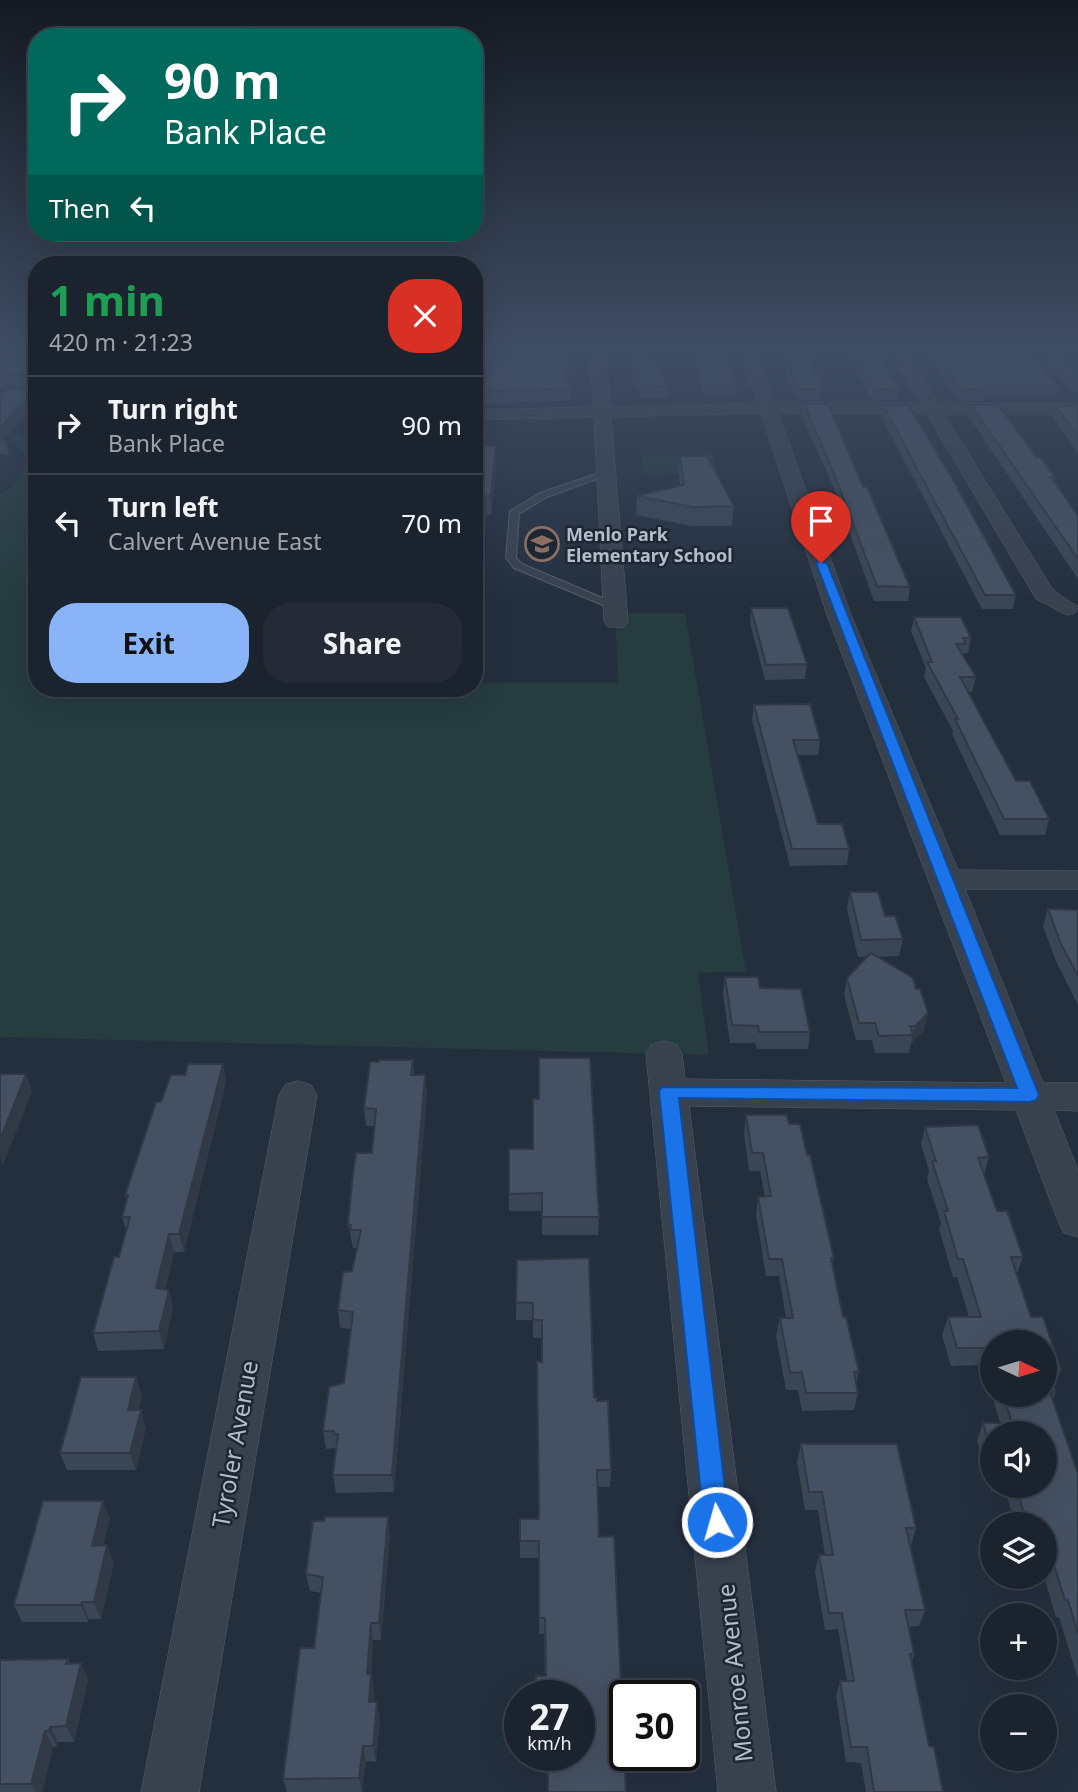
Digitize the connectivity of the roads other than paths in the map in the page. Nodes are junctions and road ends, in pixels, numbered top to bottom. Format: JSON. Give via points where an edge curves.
{"nodes":[{"id":1,"x":603,"y":435,"type":"edge"},
{"id":2,"x":776,"y":435,"type":"edge"},
{"id":3,"x":949,"y":435,"type":"edge"},
{"id":4,"x":605,"y":474,"type":"junction"},
{"id":5,"x":1067,"y":608,"type":"dead end"},
{"id":6,"x":615,"y":615,"type":"joint"},
{"id":7,"x":946,"y":879,"type":"junction"},
{"id":8,"x":1078,"y":880,"type":"edge"},
{"id":9,"x":298,"y":1095,"type":"dead end"},
{"id":10,"x":1030,"y":1095,"type":"junction"},
{"id":11,"x":1078,"y":1097,"type":"edge"},
{"id":12,"x":1078,"y":1221,"type":"edge"},
{"id":13,"x":170,"y":1792,"type":"edge"},
{"id":14,"x":747,"y":1792,"type":"edge"}],
"edges":[{"from":1,"to":4,"type":"street"},
{"from":2,"to":7,"type":"street","via":[[839,615]]},
{"from":3,"to":5,"type":"street","via":[[1044,594]]},
{"from":4,"to":6,"type":"street"},
{"from":4,"to":6,"type":"lane","via":[[518,508],[511,558],[518,566]]},
{"from":7,"to":8,"type":"street"},
{"from":7,"to":10,"type":"street"},
{"from":9,"to":13,"type":"street","name":"Tyroler Avenue"},
{"from":10,"to":11,"type":"street"},
{"from":10,"to":12,"type":"street"},
{"from":10,"to":14,"type":"street","name":"Monroe Avenue","via":[[666,1073]]}]}
